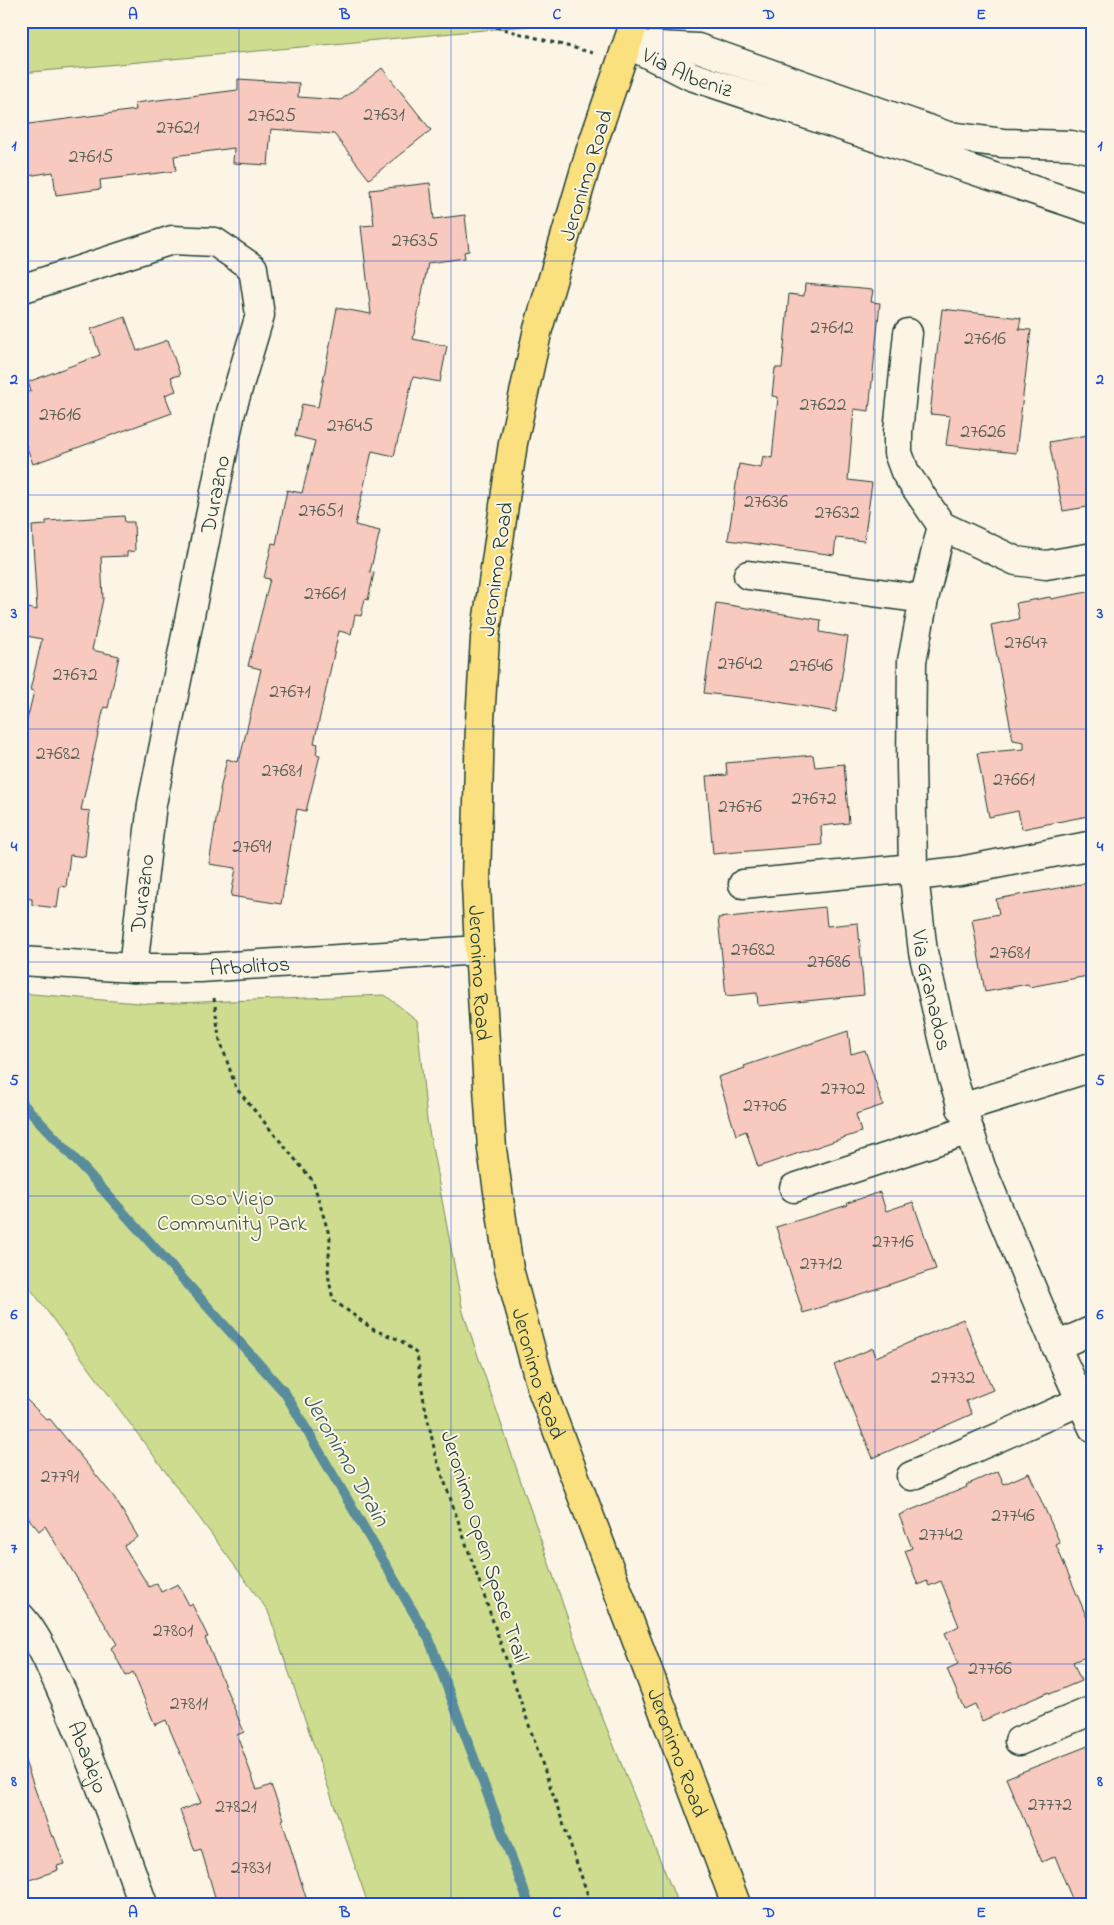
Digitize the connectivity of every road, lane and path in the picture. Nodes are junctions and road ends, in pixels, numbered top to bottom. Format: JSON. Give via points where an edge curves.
{"nodes":[{"id":1,"x":473,"y":21,"type":"edge"},
{"id":2,"x":628,"y":42,"type":"edge"},
{"id":3,"x":1093,"y":150,"type":"edge"},
{"id":4,"x":1093,"y":210,"type":"edge"},
{"id":5,"x":21,"y":289,"type":"edge"},
{"id":6,"x":908,"y":333,"type":"dead end"},
{"id":7,"x":942,"y":526,"type":"junction"},
{"id":8,"x":1093,"y":556,"type":"edge"},
{"id":9,"x":748,"y":574,"type":"dead end"},
{"id":10,"x":924,"y":599,"type":"junction"},
{"id":11,"x":1093,"y":845,"type":"edge"},
{"id":12,"x":914,"y":872,"type":"junction"},
{"id":13,"x":743,"y":884,"type":"dead end"},
{"id":14,"x":479,"y":950,"type":"junction"},
{"id":15,"x":21,"y":962,"type":"edge"},
{"id":16,"x":133,"y":968,"type":"junction"},
{"id":17,"x":211,"y":968,"type":"junction"},
{"id":18,"x":1093,"y":1067,"type":"edge"},
{"id":19,"x":965,"y":1119,"type":"junction"},
{"id":20,"x":794,"y":1188,"type":"dead end"},
{"id":21,"x":1093,"y":1330,"type":"edge"},
{"id":22,"x":1056,"y":1346,"type":"junction"},
{"id":23,"x":1081,"y":1401,"type":"junction"},
{"id":24,"x":1093,"y":1428,"type":"edge"},
{"id":25,"x":911,"y":1476,"type":"dead end"},
{"id":26,"x":21,"y":1617,"type":"edge"},
{"id":27,"x":1093,"y":1710,"type":"edge"},
{"id":28,"x":1019,"y":1741,"type":"dead end"},
{"id":29,"x":143,"y":1904,"type":"edge"},
{"id":30,"x":591,"y":1904,"type":"edge"},
{"id":31,"x":736,"y":1904,"type":"edge"}],
"edges":[{"from":1,"to":2,"type":"path"},
{"from":2,"to":3,"type":"street","name":"Via Albeniz","via":[[698,48],[948,136],[1003,143],[1071,145]]},
{"from":2,"to":4,"type":"street","name":"Via Albeniz","via":[[691,76]]},
{"from":2,"to":14,"type":"main road","name":"Jeronimo Road","via":[[591,149],[538,329],[513,443],[485,638],[476,884]]},
{"from":5,"to":16,"type":"street","name":"Durazno","via":[[172,240],[214,242],[253,268],[260,315],[231,412],[154,794]]},
{"from":6,"to":7,"type":"street","via":[[898,453],[906,472]]},
{"from":7,"to":8,"type":"street","via":[[1016,561],[1046,565]]},
{"from":7,"to":10,"type":"street","name":"Via Granados"},
{"from":9,"to":10,"type":"street"},
{"from":10,"to":12,"type":"street","name":"Via Granados","via":[[912,661]]},
{"from":11,"to":12,"type":"street","via":[[960,871]]},
{"from":12,"to":13,"type":"street"},
{"from":12,"to":19,"type":"street","name":"Via Granados","via":[[923,952]]},
{"from":14,"to":17,"type":"street","name":"Arbolitos"},
{"from":14,"to":31,"type":"main road","name":"Jeronimo Road","via":[[492,1149],[509,1269],[531,1351],[541,1387]]},
{"from":15,"to":16,"type":"street","name":"Arbolitos"},
{"from":16,"to":17,"type":"street","name":"Arbolitos"},
{"from":17,"to":30,"type":"path","name":"Jeronimo Open Space Trail","via":[[219,1037],[236,1088],[313,1180],[330,1238],[328,1274],[333,1300],[374,1330],[400,1340],[417,1354],[436,1457]]},
{"from":18,"to":19,"type":"street"},
{"from":19,"to":20,"type":"street"},
{"from":19,"to":22,"type":"street","name":"Via Granados","via":[[985,1176]]},
{"from":21,"to":22,"type":"street"},
{"from":22,"to":23,"type":"street","name":"Via Granados"},
{"from":23,"to":24,"type":"street","name":"Via Granados"},
{"from":23,"to":25,"type":"street"},
{"from":26,"to":29,"type":"street","name":"Abadejo","via":[[32,1630],[76,1722]]},
{"from":27,"to":28,"type":"street"}]}
